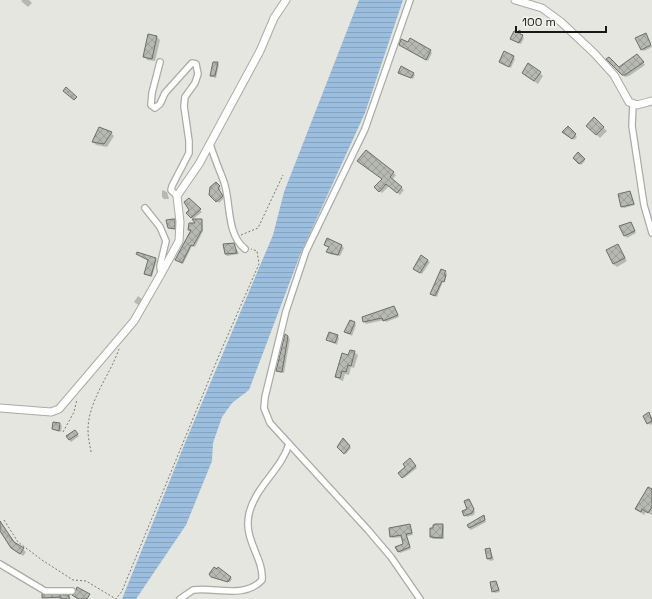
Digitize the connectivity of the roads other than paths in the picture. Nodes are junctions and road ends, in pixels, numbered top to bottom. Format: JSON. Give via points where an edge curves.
{"nodes":[{"id":1,"x":286,"y":0,"type":"edge"},
{"id":2,"x":410,"y":0,"type":"edge"},
{"id":3,"x":515,"y":0,"type":"edge"},
{"id":4,"x":160,"y":62,"type":"dead end"},
{"id":5,"x":652,"y":101,"type":"edge"},
{"id":6,"x":633,"y":104,"type":"junction"},
{"id":7,"x":210,"y":144,"type":"junction"},
{"id":8,"x":177,"y":196,"type":"junction"},
{"id":9,"x":146,"y":208,"type":"dead end"},
{"id":10,"x":652,"y":233,"type":"edge"},
{"id":11,"x":244,"y":249,"type":"road end"},
{"id":12,"x":161,"y":274,"type":"junction"},
{"id":13,"x":0,"y":408,"type":"edge"},
{"id":14,"x":288,"y":444,"type":"junction"},
{"id":15,"x":0,"y":564,"type":"edge"},
{"id":16,"x":72,"y":591,"type":"dead end"},
{"id":17,"x":180,"y":599,"type":"edge"},
{"id":18,"x":420,"y":599,"type":"edge"}],
"edges":[{"from":1,"to":7,"type":"street","via":[[274,18],[260,51]]},
{"from":2,"to":14,"type":"street","via":[[365,129],[306,251],[286,311],[264,408],[270,423]]},
{"from":3,"to":6,"type":"street","via":[[542,8],[561,22],[594,53]]},
{"from":4,"to":8,"type":"street","via":[[152,93],[151,105],[155,108],[192,63],[196,64],[198,74],[185,97],[189,153],[172,186],[171,190]]},
{"from":5,"to":6,"type":"street"},
{"from":6,"to":10,"type":"street","via":[[632,126],[644,205]]},
{"from":7,"to":8,"type":"street"},
{"from":7,"to":11,"type":"street","via":[[224,183],[234,233]]},
{"from":8,"to":12,"type":"street","via":[[179,241]]},
{"from":9,"to":12,"type":"street","via":[[160,227],[166,241],[160,266]]},
{"from":12,"to":13,"type":"street","via":[[134,321],[59,409],[51,412]]},
{"from":14,"to":17,"type":"street","via":[[280,465],[258,494],[249,514],[250,542],[263,572],[258,586],[237,593],[193,590]]},
{"from":14,"to":18,"type":"street","via":[[391,557]]},
{"from":15,"to":16,"type":"street","via":[[45,591]]}]}
